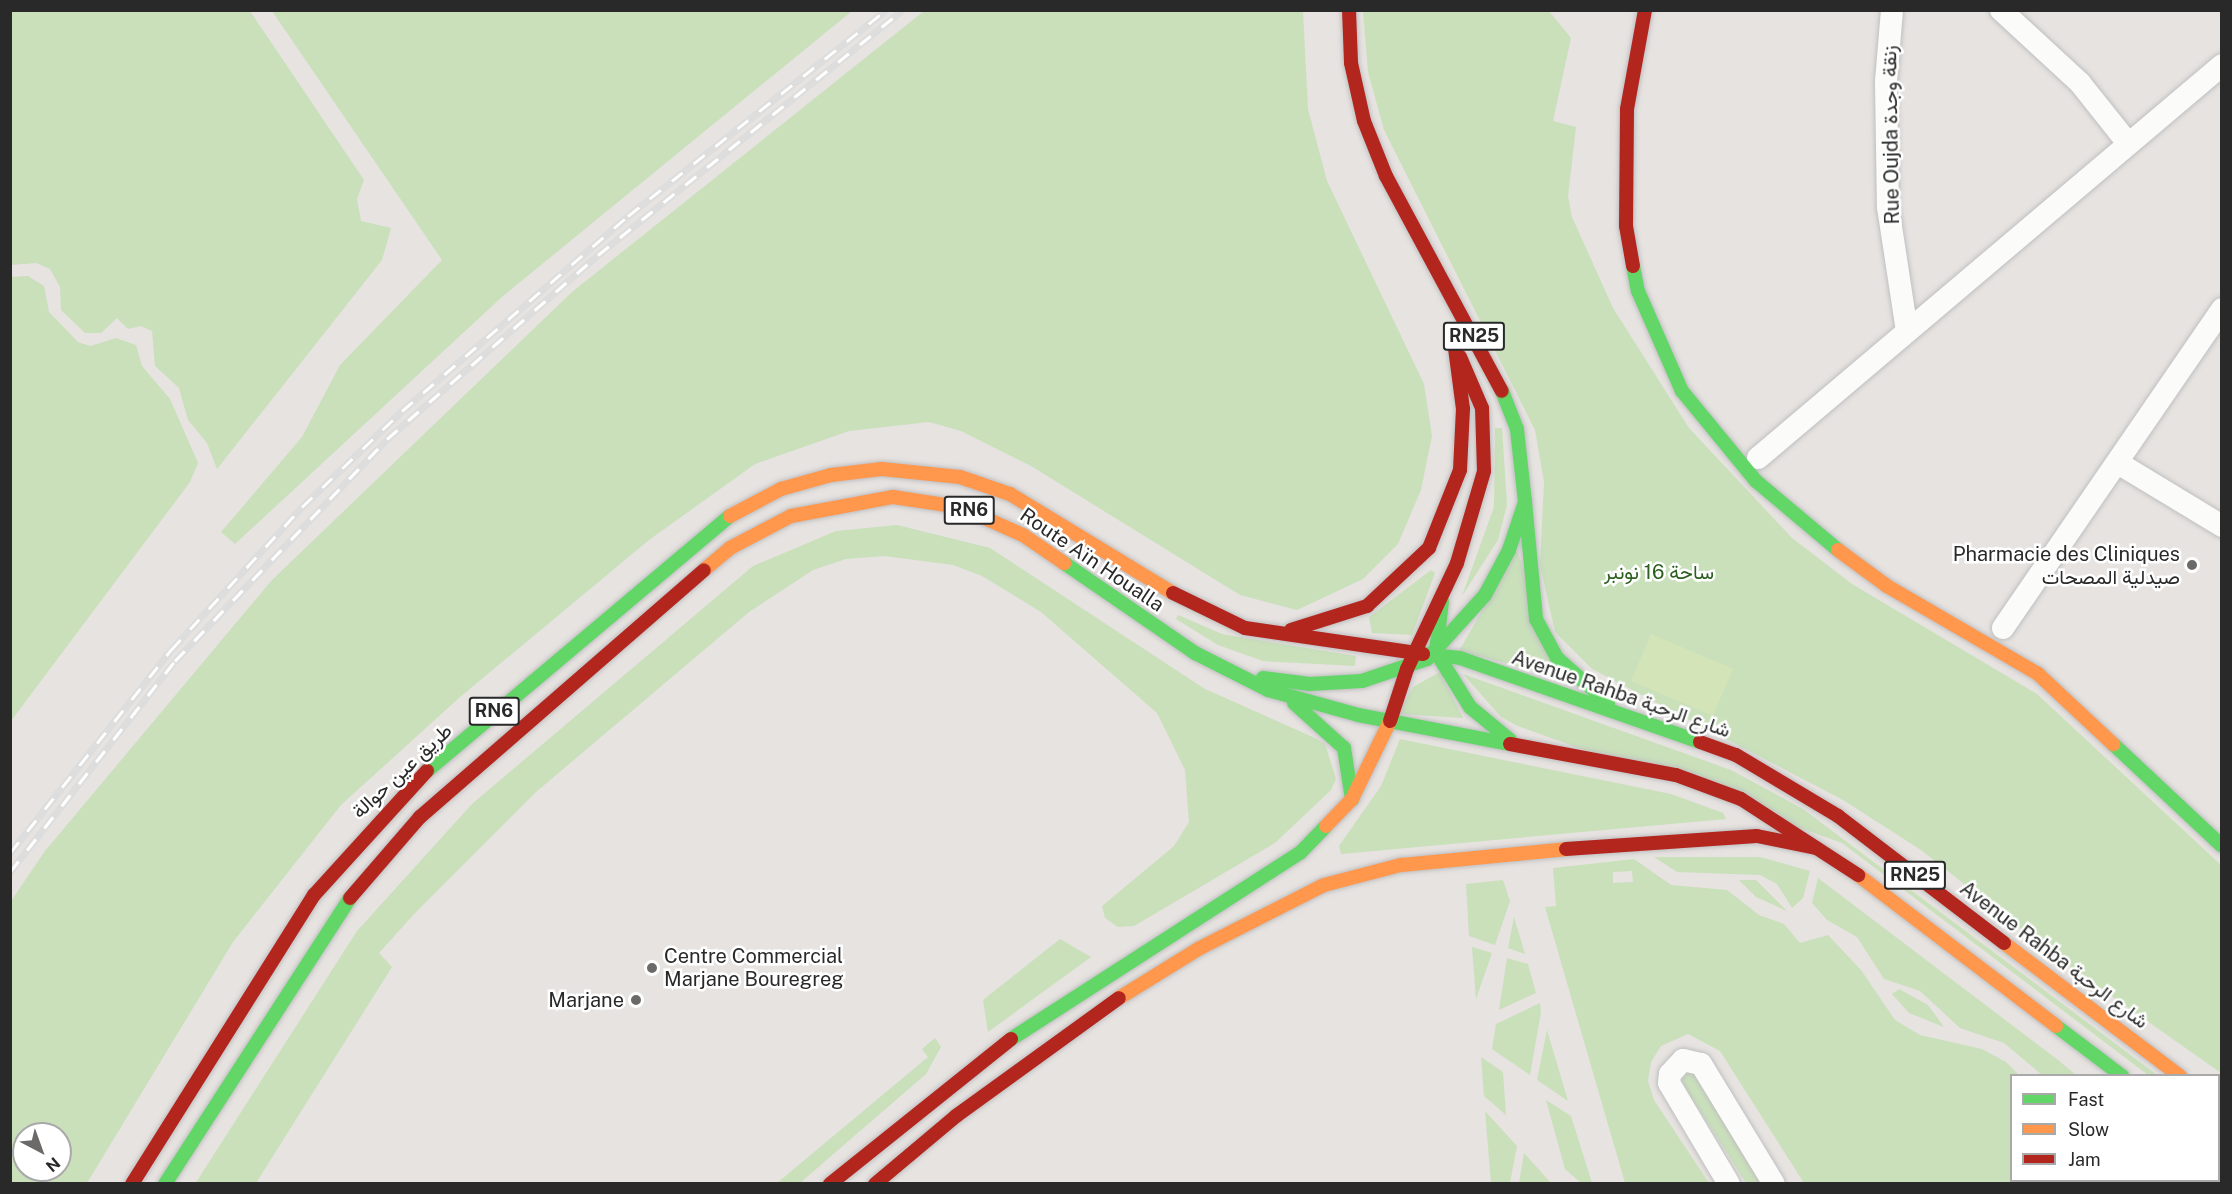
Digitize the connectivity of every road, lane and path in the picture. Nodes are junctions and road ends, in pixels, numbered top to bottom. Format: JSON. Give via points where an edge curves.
{"nodes":[{"id":1,"x":1349,"y":10,"type":"edge"},
{"id":2,"x":1645,"y":10,"type":"edge"},
{"id":3,"x":1892,"y":10,"type":"edge"},
{"id":4,"x":2001,"y":10,"type":"edge"},
{"id":5,"x":2222,"y":65,"type":"edge"},
{"id":6,"x":1643,"y":136,"type":"dead end"},
{"id":7,"x":2127,"y":142,"type":"junction"},
{"id":8,"x":1642,"y":203,"type":"dead end"},
{"id":9,"x":1660,"y":300,"type":"dead end"},
{"id":10,"x":2222,"y":309,"type":"edge"},
{"id":11,"x":1445,"y":329,"type":"dead end"},
{"id":12,"x":1907,"y":331,"type":"junction"},
{"id":13,"x":1455,"y":348,"type":"junction"},
{"id":14,"x":1691,"y":371,"type":"dead end"},
{"id":15,"x":1708,"y":398,"type":"dead end"},
{"id":16,"x":2118,"y":463,"type":"junction"},
{"id":17,"x":1771,"y":471,"type":"junction"},
{"id":18,"x":1010,"y":494,"type":"joint"},
{"id":19,"x":1525,"y":502,"type":"junction"},
{"id":20,"x":2222,"y":525,"type":"edge"},
{"id":21,"x":1930,"y":592,"type":"dead end"},
{"id":22,"x":1442,"y":601,"type":"junction"},
{"id":23,"x":2001,"y":628,"type":"dead end"},
{"id":24,"x":1273,"y":635,"type":"junction"},
{"id":25,"x":1416,"y":649,"type":"junction"},
{"id":26,"x":1436,"y":652,"type":"junction"},
{"id":27,"x":1210,"y":661,"type":"junction"},
{"id":28,"x":1407,"y":669,"type":"junction"},
{"id":29,"x":1289,"y":697,"type":"junction"},
{"id":30,"x":1626,"y":717,"type":"junction"},
{"id":31,"x":1390,"y":721,"type":"junction"},
{"id":32,"x":1517,"y":744,"type":"junction"},
{"id":33,"x":1352,"y":799,"type":"junction"},
{"id":34,"x":2222,"y":846,"type":"edge"},
{"id":35,"x":1829,"y":852,"type":"junction"},
{"id":36,"x":2119,"y":1074,"type":"edge"},
{"id":37,"x":2178,"y":1074,"type":"edge"},
{"id":38,"x":132,"y":1184,"type":"edge"},
{"id":39,"x":165,"y":1184,"type":"edge"},
{"id":40,"x":830,"y":1184,"type":"edge"},
{"id":41,"x":875,"y":1184,"type":"edge"},
{"id":42,"x":1729,"y":1184,"type":"edge"},
{"id":43,"x":1774,"y":1184,"type":"edge"}],
"edges":[{"from":1,"to":19,"type":"main road","number":"RN25","via":[[1351,63],[1364,121],[1386,176],[1499,382],[1516,429]]},
{"from":2,"to":34,"type":"main road","via":[[1627,109],[1626,226],[1644,308],[1682,392],[1749,474],[1810,530],[1887,586],[2038,674]]},
{"from":3,"to":12,"type":"street","name":"Rue Oujda زنقة وجدة","via":[[1886,82],[1888,207]]},
{"from":4,"to":7,"type":"street","via":[[2050,51]]},
{"from":5,"to":7,"type":"street"},
{"from":6,"to":8,"type":"main road"},
{"from":7,"to":12,"type":"street"},
{"from":9,"to":14,"type":"main road"},
{"from":10,"to":16,"type":"street"},
{"from":11,"to":13,"type":"main road","number":"RN25"},
{"from":12,"to":17,"type":"street"},
{"from":13,"to":22,"type":"main road","number":"RN25","via":[[1482,408],[1485,446],[1471,523]]},
{"from":13,"to":24,"type":"main road","via":[[1463,409],[1460,470],[1429,548],[1391,589],[1367,606]]},
{"from":15,"to":17,"type":"main road"},
{"from":16,"to":20,"type":"street"},
{"from":16,"to":23,"type":"street"},
{"from":17,"to":21,"type":"main road","via":[[1846,538]]},
{"from":18,"to":24,"type":"main road","name":"Route Aïn Houalla","number":"RN6","via":[[1173,595]]},
{"from":18,"to":38,"type":"main road","name":"طريق عين حوالة","number":"RN6","via":[[935,472],[856,471],[781,489],[712,526],[377,818],[308,903]]},
{"from":19,"to":26,"type":"main road","number":"RN25","via":[[1498,573]]},
{"from":19,"to":30,"type":"main road","number":"RN25","via":[[1530,598],[1545,640],[1572,674]]},
{"from":22,"to":25,"type":"main road","number":"RN25"},
{"from":22,"to":26,"type":"main road","number":"RN25"},
{"from":24,"to":25,"type":"main road","name":"Route Aïn Houalla","number":"RN6"},
{"from":25,"to":26,"type":"main road","name":"Avenue Rahba شارع الرحبة","number":"RN25"},
{"from":25,"to":28,"type":"main road","number":"RN25"},
{"from":26,"to":28,"type":"main road"},
{"from":26,"to":30,"type":"main road","name":"Avenue Rahba شارع الرحبة","number":"RN25"},
{"from":26,"to":32,"type":"main road","number":"RN25","via":[[1470,707]]},
{"from":27,"to":28,"type":"main road","via":[[1259,677],[1310,684],[1362,681]]},
{"from":27,"to":29,"type":"main road","name":"Route Aïn Houalla","number":"RN6"},
{"from":27,"to":39,"type":"main road","name":"Route Aïn Houalla","number":"RN6","via":[[1023,535],[960,507],[927,500],[859,500],[791,516],[760,530],[703,570],[452,787],[390,848],[335,915]]},
{"from":28,"to":31,"type":"main road","number":"RN25"},
{"from":29,"to":31,"type":"main road","name":"Route Aïn Houalla","number":"RN6"},
{"from":29,"to":33,"type":"main road","via":[[1344,748]]},
{"from":30,"to":37,"type":"main road","name":"Avenue Rahba شارع الرحبة","number":"RN25","via":[[1709,743],[1813,799]]},
{"from":31,"to":32,"type":"main road","number":"RN25"},
{"from":31,"to":33,"type":"main road"},
{"from":32,"to":35,"type":"main road","number":"RN25","via":[[1709,786],[1772,815]]},
{"from":33,"to":40,"type":"main road","via":[[1300,853],[1053,1008],[913,1113]]},
{"from":35,"to":36,"type":"main road","number":"RN25"},
{"from":35,"to":41,"type":"main road","via":[[1757,836],[1634,843],[1401,865],[1324,885],[1219,937],[1116,1000],[956,1116]]},
{"from":42,"to":43,"type":"street","via":[[1669,1083],[1670,1074],[1683,1060],[1701,1064]]}]}
